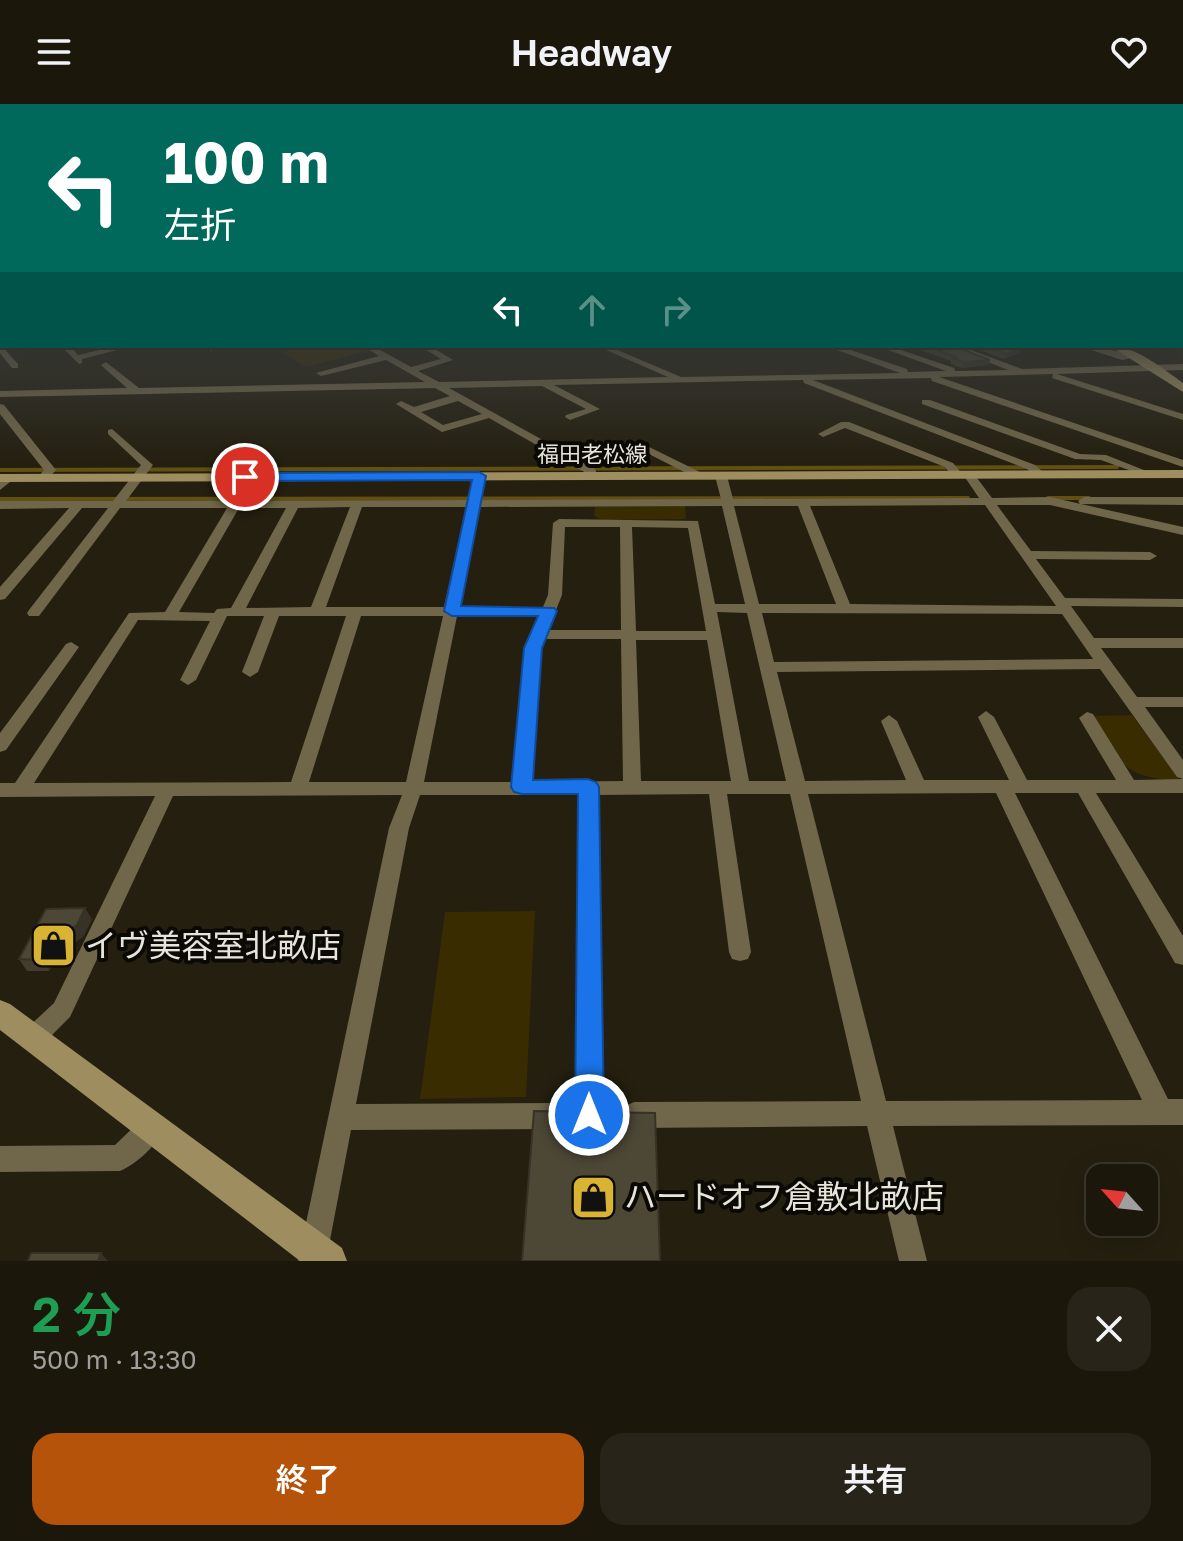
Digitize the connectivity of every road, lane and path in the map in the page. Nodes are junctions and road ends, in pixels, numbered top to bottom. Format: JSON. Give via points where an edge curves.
{"nodes":[{"id":1,"x":7,"y":356,"type":"edge"},
{"id":2,"x":74,"y":356,"type":"edge"},
{"id":3,"x":91,"y":356,"type":"edge"},
{"id":4,"x":442,"y":356,"type":"edge"},
{"id":5,"x":625,"y":356,"type":"edge"},
{"id":6,"x":860,"y":356,"type":"edge"},
{"id":7,"x":910,"y":356,"type":"edge"},
{"id":8,"x":979,"y":356,"type":"edge"},
{"id":9,"x":1140,"y":356,"type":"edge"},
{"id":10,"x":387,"y":357,"type":"joint"},
{"id":11,"x":449,"y":360,"type":"junction"},
{"id":12,"x":106,"y":365,"type":"dead end"},
{"id":13,"x":15,"y":366,"type":"dead end"},
{"id":14,"x":460,"y":366,"type":"dead end"},
{"id":15,"x":1183,"y":367,"type":"edge"},
{"id":16,"x":1161,"y":368,"type":"junction"},
{"id":17,"x":410,"y":370,"type":"junction"},
{"id":18,"x":1020,"y":371,"type":"junction"},
{"id":19,"x":1043,"y":372,"type":"junction"},
{"id":20,"x":321,"y":373,"type":"dead end"},
{"id":21,"x":957,"y":373,"type":"junction"},
{"id":22,"x":914,"y":374,"type":"junction"},
{"id":23,"x":798,"y":377,"type":"junction"},
{"id":24,"x":679,"y":379,"type":"junction"},
{"id":25,"x":1183,"y":379,"type":"edge"},
{"id":26,"x":541,"y":383,"type":"junction"},
{"id":27,"x":433,"y":384,"type":"junction"},
{"id":28,"x":1183,"y":388,"type":"edge"},
{"id":29,"x":134,"y":390,"type":"junction"},
{"id":30,"x":0,"y":394,"type":"edge"},
{"id":31,"x":459,"y":397,"type":"junction"},
{"id":32,"x":926,"y":402,"type":"dead end"},
{"id":33,"x":401,"y":404,"type":"dead end"},
{"id":34,"x":0,"y":407,"type":"edge"},
{"id":35,"x":876,"y":407,"type":"junction"},
{"id":36,"x":412,"y":411,"type":"junction"},
{"id":37,"x":490,"y":415,"type":"junction"},
{"id":38,"x":852,"y":416,"type":"dead end"},
{"id":39,"x":570,"y":417,"type":"dead end"},
{"id":40,"x":1183,"y":417,"type":"edge"},
{"id":41,"x":112,"y":432,"type":"dead end"},
{"id":42,"x":823,"y":434,"type":"dead end"},
{"id":43,"x":639,"y":445,"type":"dead end"},
{"id":44,"x":1183,"y":464,"type":"edge"},
{"id":45,"x":1036,"y":471,"type":"junction"},
{"id":46,"x":141,"y":472,"type":"junction"},
{"id":47,"x":691,"y":472,"type":"junction"},
{"id":48,"x":958,"y":472,"type":"junction"},
{"id":49,"x":47,"y":473,"type":"junction"},
{"id":50,"x":590,"y":473,"type":"junction"},
{"id":51,"x":1148,"y":474,"type":"junction"},
{"id":52,"x":1183,"y":474,"type":"edge"},
{"id":53,"x":479,"y":476,"type":"junction"},
{"id":54,"x":721,"y":476,"type":"junction"},
{"id":55,"x":3,"y":480,"type":"edge"},
{"id":56,"x":728,"y":500,"type":"junction"},
{"id":57,"x":120,"y":501,"type":"junction"},
{"id":58,"x":474,"y":501,"type":"junction"},
{"id":59,"x":588,"y":501,"type":"junction"},
{"id":60,"x":988,"y":501,"type":"junction"},
{"id":61,"x":1183,"y":501,"type":"edge"},
{"id":62,"x":803,"y":502,"type":"junction"},
{"id":63,"x":1071,"y":503,"type":"junction"},
{"id":64,"x":235,"y":504,"type":"junction"},
{"id":65,"x":294,"y":504,"type":"junction"},
{"id":66,"x":357,"y":504,"type":"junction"},
{"id":67,"x":0,"y":505,"type":"edge"},
{"id":68,"x":78,"y":505,"type":"junction"},
{"id":69,"x":588,"y":523,"type":"junction"},
{"id":70,"x":626,"y":523,"type":"junction"},
{"id":71,"x":1180,"y":533,"type":"edge"},
{"id":72,"x":1027,"y":555,"type":"junction"},
{"id":73,"x":1150,"y":556,"type":"dead end"},
{"id":74,"x":0,"y":596,"type":"edge"},
{"id":75,"x":1183,"y":603,"type":"edge"},
{"id":76,"x":1063,"y":606,"type":"junction"},
{"id":77,"x":709,"y":608,"type":"junction"},
{"id":78,"x":754,"y":609,"type":"junction"},
{"id":79,"x":845,"y":609,"type":"junction"},
{"id":80,"x":317,"y":611,"type":"junction"},
{"id":81,"x":355,"y":611,"type":"junction"},
{"id":82,"x":452,"y":611,"type":"junction"},
{"id":83,"x":548,"y":611,"type":"junction"},
{"id":84,"x":236,"y":612,"type":"junction"},
{"id":85,"x":273,"y":612,"type":"junction"},
{"id":86,"x":34,"y":613,"type":"dead end"},
{"id":87,"x":169,"y":617,"type":"junction"},
{"id":88,"x":219,"y":617,"type":"junction"},
{"id":89,"x":539,"y":634,"type":"junction"},
{"id":90,"x":628,"y":636,"type":"junction"},
{"id":91,"x":714,"y":636,"type":"junction"},
{"id":92,"x":1090,"y":643,"type":"junction"},
{"id":93,"x":1183,"y":643,"type":"edge"},
{"id":94,"x":71,"y":647,"type":"dead end"},
{"id":95,"x":1105,"y":664,"type":"junction"},
{"id":96,"x":768,"y":667,"type":"junction"},
{"id":97,"x":250,"y":672,"type":"dead end"},
{"id":98,"x":188,"y":680,"type":"dead end"},
{"id":99,"x":1132,"y":702,"type":"junction"},
{"id":100,"x":1183,"y":702,"type":"edge"},
{"id":101,"x":986,"y":717,"type":"dead end"},
{"id":102,"x":1087,"y":718,"type":"dead end"},
{"id":103,"x":889,"y":721,"type":"dead end"},
{"id":104,"x":0,"y":746,"type":"edge"},
{"id":105,"x":1183,"y":773,"type":"edge"},
{"id":106,"x":917,"y":786,"type":"junction"},
{"id":107,"x":1012,"y":786,"type":"junction"},
{"id":108,"x":1083,"y":786,"type":"junction"},
{"id":109,"x":1129,"y":786,"type":"junction"},
{"id":110,"x":1183,"y":786,"type":"edge"},
{"id":111,"x":414,"y":787,"type":"junction"},
{"id":112,"x":522,"y":787,"type":"junction"},
{"id":113,"x":588,"y":787,"type":"junction"},
{"id":114,"x":632,"y":787,"type":"junction"},
{"id":115,"x":717,"y":787,"type":"junction"},
{"id":116,"x":741,"y":787,"type":"junction"},
{"id":117,"x":796,"y":787,"type":"junction"},
{"id":118,"x":298,"y":788,"type":"junction"},
{"id":119,"x":0,"y":790,"type":"edge"},
{"id":120,"x":20,"y":790,"type":"junction"},
{"id":121,"x":167,"y":790,"type":"junction"},
{"id":122,"x":740,"y":952,"type":"dead end"},
{"id":123,"x":1183,"y":956,"type":"edge"},
{"id":124,"x":0,"y":1013,"type":"edge"},
{"id":125,"x":33,"y":1038,"type":"junction"},
{"id":126,"x":1172,"y":1112,"type":"edge"},
{"id":127,"x":876,"y":1114,"type":"junction"},
{"id":128,"x":589,"y":1115,"type":"junction"},
{"id":129,"x":340,"y":1117,"type":"junction"},
{"id":130,"x":152,"y":1127,"type":"junction"},
{"id":131,"x":0,"y":1159,"type":"edge"},
{"id":132,"x":318,"y":1257,"type":"edge"},
{"id":133,"x":913,"y":1261,"type":"edge"}],
"edges":[{"from":1,"to":13,"type":"street"},
{"from":2,"to":3,"type":"street","via":[[77,360]]},
{"from":4,"to":11,"type":"street"},
{"from":5,"to":24,"type":"street"},
{"from":6,"to":22,"type":"street"},
{"from":7,"to":21,"type":"street"},
{"from":8,"to":18,"type":"street"},
{"from":9,"to":16,"type":"main road"},
{"from":10,"to":17,"type":"street"},
{"from":10,"to":20,"type":"street"},
{"from":11,"to":14,"type":"street"},
{"from":11,"to":17,"type":"street"},
{"from":12,"to":29,"type":"street"},
{"from":15,"to":16,"type":"street"},
{"from":16,"to":19,"type":"street"},
{"from":16,"to":25,"type":"main road"},
{"from":16,"to":28,"type":"main road"},
{"from":17,"to":27,"type":"street"},
{"from":18,"to":19,"type":"street"},
{"from":18,"to":21,"type":"street"},
{"from":19,"to":40,"type":"street"},
{"from":21,"to":22,"type":"street"},
{"from":22,"to":23,"type":"street"},
{"from":22,"to":44,"type":"street"},
{"from":23,"to":24,"type":"street"},
{"from":23,"to":35,"type":"street"},
{"from":24,"to":26,"type":"street"},
{"from":26,"to":27,"type":"street"},
{"from":26,"to":39,"type":"street","via":[[595,409]]},
{"from":27,"to":29,"type":"street"},
{"from":27,"to":31,"type":"street"},
{"from":29,"to":30,"type":"street"},
{"from":31,"to":36,"type":"street"},
{"from":31,"to":37,"type":"street"},
{"from":32,"to":51,"type":"street","via":[[1079,457],[1102,457]]},
{"from":33,"to":36,"type":"street"},
{"from":34,"to":49,"type":"street"},
{"from":35,"to":38,"type":"street"},
{"from":35,"to":45,"type":"street"},
{"from":36,"to":37,"type":"street","via":[[442,429]]},
{"from":37,"to":50,"type":"street"},
{"from":41,"to":46,"type":"street","via":[[147,465]]},
{"from":42,"to":48,"type":"street","via":[[845,424]]},
{"from":43,"to":47,"type":"street"},
{"from":45,"to":48,"type":"main road","name":"福田老松線"},
{"from":45,"to":51,"type":"main road","name":"福田老松線"},
{"from":46,"to":49,"type":"main road","name":"福田老松線"},
{"from":46,"to":53,"type":"main road","name":"福田老松線"},
{"from":46,"to":57,"type":"street"},
{"from":47,"to":50,"type":"main road","name":"福田老松線"},
{"from":47,"to":54,"type":"main road","name":"福田老松線"},
{"from":48,"to":54,"type":"main road","name":"福田老松線"},
{"from":48,"to":60,"type":"street"},
{"from":49,"to":55,"type":"main road","name":"福田老松線"},
{"from":50,"to":53,"type":"main road","name":"福田老松線"},
{"from":50,"to":59,"type":"street"},
{"from":51,"to":52,"type":"main road","name":"福田老松線"},
{"from":53,"to":58,"type":"street"},
{"from":54,"to":56,"type":"street"},
{"from":56,"to":59,"type":"street"},
{"from":56,"to":62,"type":"street"},
{"from":56,"to":78,"type":"street"},
{"from":57,"to":64,"type":"street"},
{"from":57,"to":68,"type":"street"},
{"from":57,"to":86,"type":"street"},
{"from":58,"to":59,"type":"street"},
{"from":58,"to":66,"type":"street"},
{"from":58,"to":82,"type":"street"},
{"from":59,"to":69,"type":"street"},
{"from":60,"to":62,"type":"street"},
{"from":60,"to":63,"type":"street"},
{"from":60,"to":72,"type":"street"},
{"from":61,"to":63,"type":"street"},
{"from":62,"to":79,"type":"street"},
{"from":63,"to":71,"type":"street"},
{"from":64,"to":65,"type":"street"},
{"from":64,"to":87,"type":"street"},
{"from":65,"to":66,"type":"street"},
{"from":65,"to":84,"type":"street"},
{"from":66,"to":80,"type":"street"},
{"from":67,"to":68,"type":"street"},
{"from":68,"to":74,"type":"street"},
{"from":69,"to":70,"type":"street"},
{"from":69,"to":83,"type":"street","via":[[559,523],[555,595]]},
{"from":70,"to":77,"type":"street","via":[[694,524]]},
{"from":70,"to":90,"type":"street"},
{"from":72,"to":73,"type":"street"},
{"from":72,"to":76,"type":"street"},
{"from":75,"to":76,"type":"street"},
{"from":76,"to":79,"type":"street"},
{"from":76,"to":92,"type":"street"},
{"from":77,"to":78,"type":"street"},
{"from":77,"to":91,"type":"street"},
{"from":78,"to":79,"type":"street"},
{"from":78,"to":96,"type":"street"},
{"from":80,"to":81,"type":"street"},
{"from":80,"to":85,"type":"street"},
{"from":81,"to":82,"type":"street"},
{"from":81,"to":118,"type":"street"},
{"from":82,"to":83,"type":"street"},
{"from":82,"to":111,"type":"street"},
{"from":83,"to":89,"type":"street"},
{"from":84,"to":85,"type":"street"},
{"from":84,"to":88,"type":"street"},
{"from":85,"to":97,"type":"street"},
{"from":87,"to":88,"type":"street"},
{"from":87,"to":120,"type":"street","via":[[134,616]]},
{"from":88,"to":98,"type":"street"},
{"from":89,"to":90,"type":"street"},
{"from":89,"to":112,"type":"street","via":[[533,648]]},
{"from":90,"to":91,"type":"street"},
{"from":90,"to":114,"type":"street"},
{"from":91,"to":116,"type":"street"},
{"from":92,"to":93,"type":"street"},
{"from":92,"to":95,"type":"street"},
{"from":94,"to":104,"type":"street"},
{"from":95,"to":96,"type":"street"},
{"from":95,"to":99,"type":"street"},
{"from":96,"to":117,"type":"street"},
{"from":99,"to":100,"type":"street"},
{"from":99,"to":105,"type":"street"},
{"from":101,"to":107,"type":"street"},
{"from":102,"to":109,"type":"street"},
{"from":103,"to":106,"type":"street"},
{"from":106,"to":107,"type":"street"},
{"from":106,"to":117,"type":"street"},
{"from":107,"to":108,"type":"street"},
{"from":107,"to":126,"type":"street"},
{"from":108,"to":109,"type":"street"},
{"from":108,"to":123,"type":"street"},
{"from":109,"to":110,"type":"street"},
{"from":111,"to":112,"type":"street"},
{"from":111,"to":118,"type":"street"},
{"from":111,"to":129,"type":"street","via":[[399,828]]},
{"from":112,"to":113,"type":"street"},
{"from":113,"to":114,"type":"street"},
{"from":113,"to":128,"type":"street"},
{"from":114,"to":115,"type":"street"},
{"from":115,"to":116,"type":"street"},
{"from":115,"to":122,"type":"street"},
{"from":116,"to":117,"type":"street"},
{"from":117,"to":127,"type":"street"},
{"from":118,"to":121,"type":"street"},
{"from":119,"to":120,"type":"street"},
{"from":120,"to":121,"type":"street"},
{"from":121,"to":125,"type":"street","via":[[62,1010]]},
{"from":124,"to":125,"type":"main road"},
{"from":125,"to":130,"type":"main road"},
{"from":126,"to":127,"type":"street"},
{"from":127,"to":128,"type":"street"},
{"from":127,"to":133,"type":"street"},
{"from":128,"to":129,"type":"street"},
{"from":129,"to":132,"type":"street"},
{"from":130,"to":131,"type":"street","via":[[120,1158]]},
{"from":130,"to":132,"type":"main road"}]}
